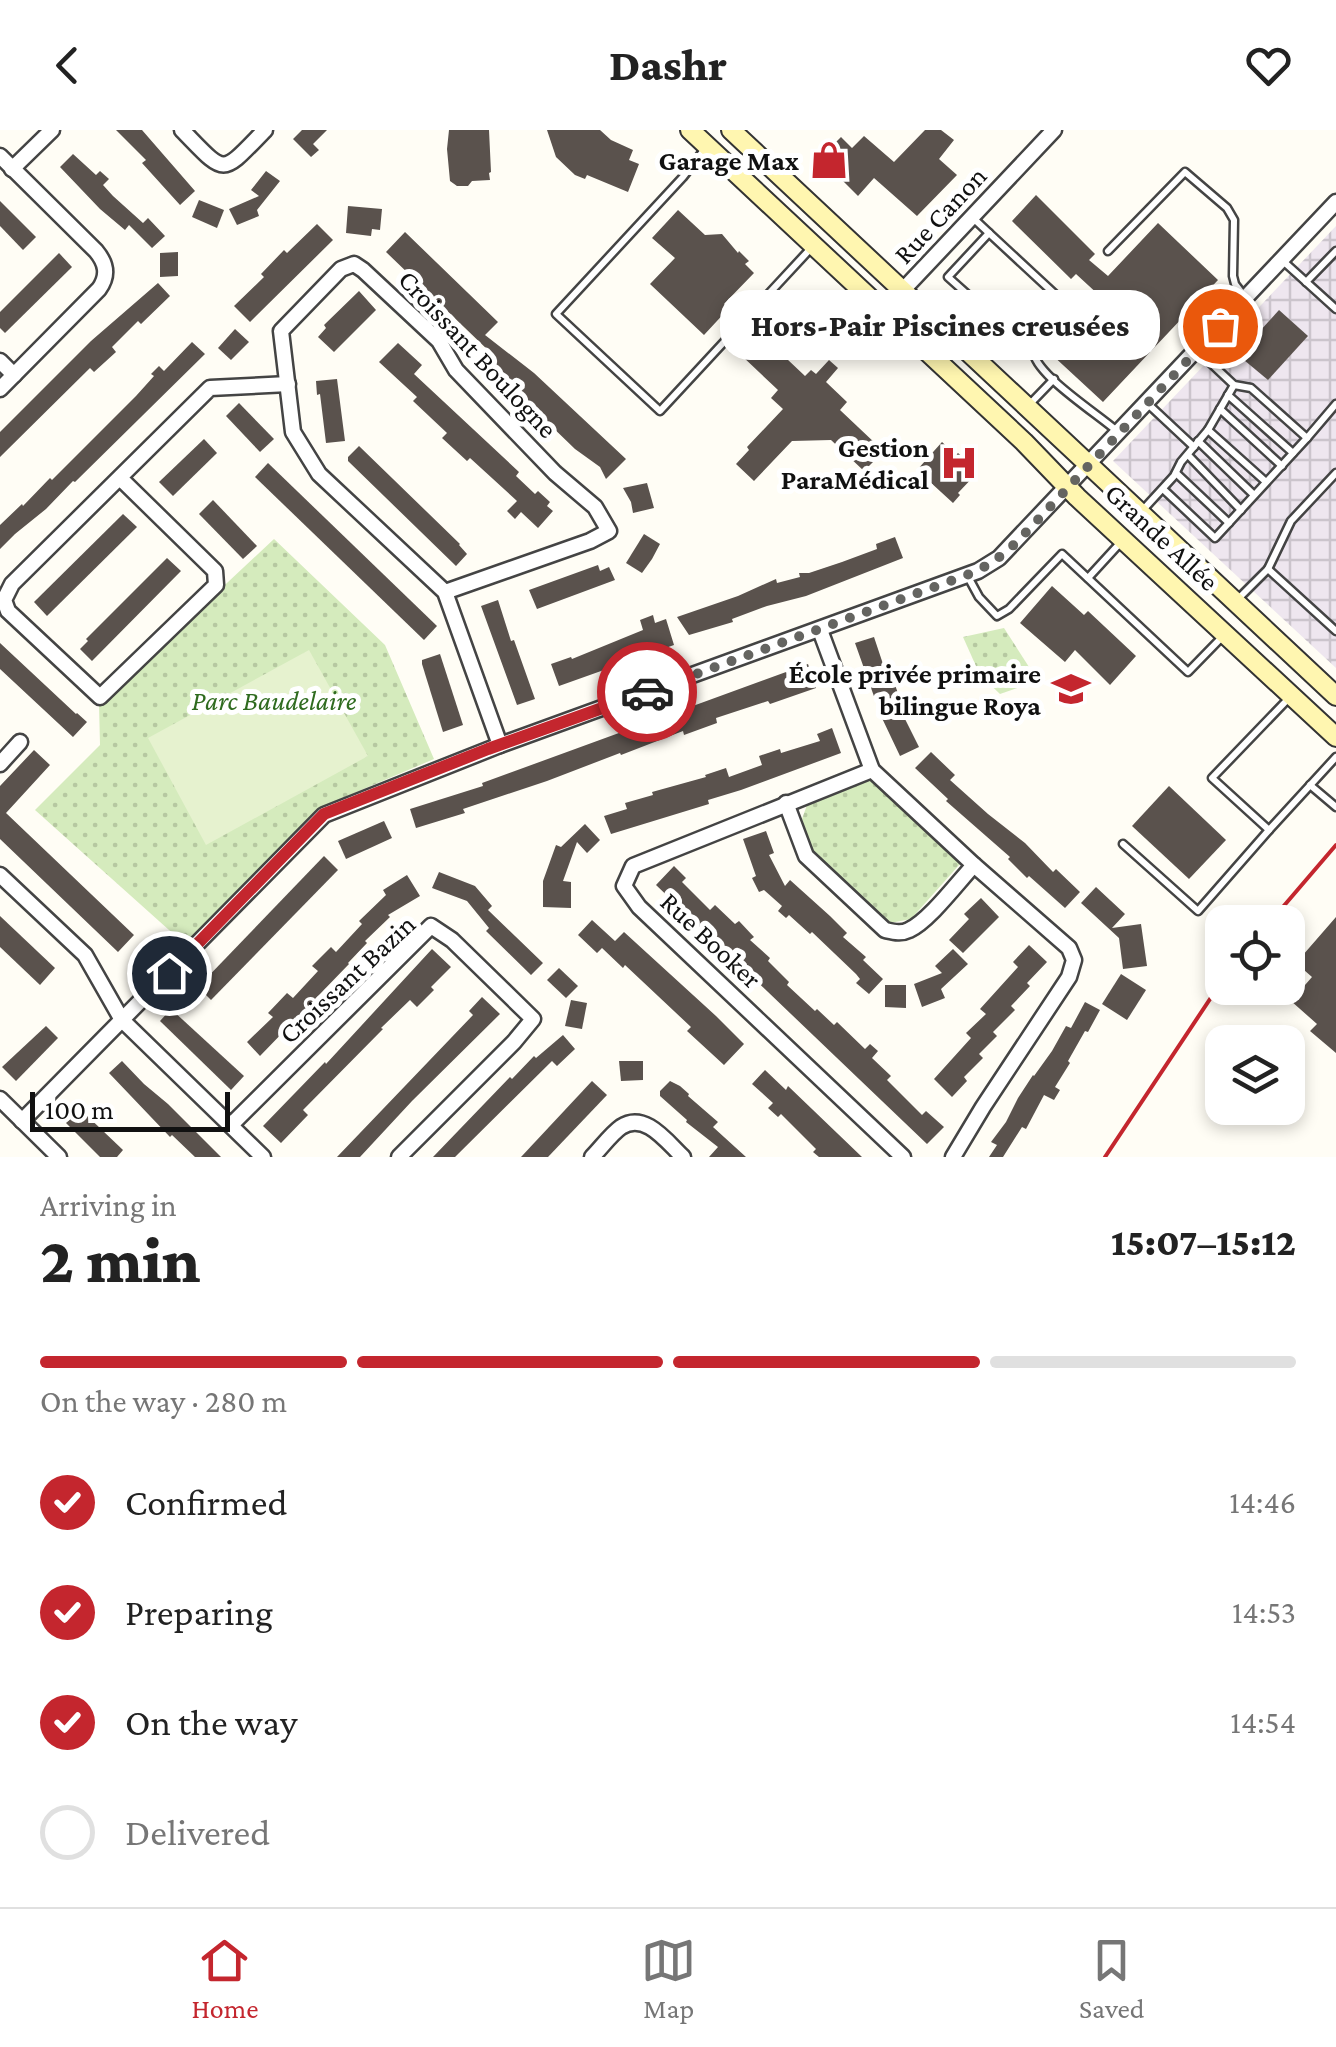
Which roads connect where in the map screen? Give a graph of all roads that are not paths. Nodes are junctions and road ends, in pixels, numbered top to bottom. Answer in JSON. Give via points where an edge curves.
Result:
{"nodes":[{"id":1,"x":52,"y":130,"type":"edge"},
{"id":2,"x":182,"y":130,"type":"edge"},
{"id":3,"x":265,"y":130,"type":"edge"},
{"id":4,"x":690,"y":130,"type":"edge"},
{"id":5,"x":731,"y":130,"type":"edge"},
{"id":6,"x":1054,"y":130,"type":"edge"},
{"id":7,"x":707,"y":146,"type":"junction"},
{"id":8,"x":0,"y":156,"type":"edge"},
{"id":9,"x":12,"y":169,"type":"junction"},
{"id":10,"x":1336,"y":202,"type":"edge"},
{"id":11,"x":972,"y":217,"type":"junction"},
{"id":12,"x":989,"y":233,"type":"junction"},
{"id":13,"x":814,"y":245,"type":"junction"},
{"id":14,"x":1108,"y":251,"type":"dead end"},
{"id":15,"x":1336,"y":251,"type":"edge"},
{"id":16,"x":1282,"y":260,"type":"junction"},
{"id":17,"x":1306,"y":282,"type":"junction"},
{"id":18,"x":903,"y":290,"type":"junction"},
{"id":19,"x":1246,"y":298,"type":"junction"},
{"id":20,"x":1336,"y":309,"type":"edge"},
{"id":21,"x":1000,"y":325,"type":"junction"},
{"id":22,"x":1028,"y":349,"type":"junction"},
{"id":23,"x":1197,"y":350,"type":"junction"},
{"id":24,"x":971,"y":355,"type":"junction"},
{"id":25,"x":0,"y":360,"type":"edge"},
{"id":26,"x":14,"y":375,"type":"junction"},
{"id":27,"x":1054,"y":379,"type":"junction"},
{"id":28,"x":288,"y":384,"type":"junction"},
{"id":29,"x":1234,"y":385,"type":"junction"},
{"id":30,"x":0,"y":389,"type":"edge"},
{"id":31,"x":1228,"y":395,"type":"junction"},
{"id":32,"x":1147,"y":403,"type":"junction"},
{"id":33,"x":1336,"y":404,"type":"edge"},
{"id":34,"x":1027,"y":407,"type":"junction"},
{"id":35,"x":1220,"y":409,"type":"junction"},
{"id":36,"x":1208,"y":430,"type":"junction"},
{"id":37,"x":1119,"y":433,"type":"junction"},
{"id":38,"x":1307,"y":438,"type":"junction"},
{"id":39,"x":1196,"y":444,"type":"junction"},
{"id":40,"x":1294,"y":453,"type":"junction"},
{"id":41,"x":1188,"y":455,"type":"junction"},
{"id":42,"x":1090,"y":464,"type":"junction"},
{"id":43,"x":1282,"y":466,"type":"junction"},
{"id":44,"x":1176,"y":473,"type":"junction"},
{"id":45,"x":1336,"y":473,"type":"edge"},
{"id":46,"x":120,"y":478,"type":"junction"},
{"id":47,"x":1266,"y":482,"type":"junction"},
{"id":48,"x":1068,"y":488,"type":"junction"},
{"id":49,"x":1163,"y":489,"type":"junction"},
{"id":50,"x":1254,"y":495,"type":"junction"},
{"id":51,"x":1241,"y":510,"type":"junction"},
{"id":52,"x":1141,"y":513,"type":"junction"},
{"id":53,"x":1229,"y":523,"type":"junction"},
{"id":54,"x":1123,"y":540,"type":"junction"},
{"id":55,"x":1268,"y":568,"type":"junction"},
{"id":56,"x":967,"y":575,"type":"junction"},
{"id":57,"x":1088,"y":578,"type":"junction"},
{"id":58,"x":445,"y":592,"type":"junction"},
{"id":59,"x":1236,"y":602,"type":"junction"},
{"id":60,"x":820,"y":630,"type":"junction"},
{"id":61,"x":1336,"y":631,"type":"edge"},
{"id":62,"x":1226,"y":634,"type":"junction"},
{"id":63,"x":1292,"y":696,"type":"junction"},
{"id":64,"x":1336,"y":696,"type":"edge"},
{"id":65,"x":1336,"y":737,"type":"edge"},
{"id":66,"x":20,"y":742,"type":"dead end"},
{"id":67,"x":500,"y":745,"type":"junction"},
{"id":68,"x":1336,"y":757,"type":"edge"},
{"id":69,"x":0,"y":764,"type":"edge"},
{"id":70,"x":872,"y":770,"type":"junction"},
{"id":71,"x":1310,"y":785,"type":"junction"},
{"id":72,"x":786,"y":803,"type":"junction"},
{"id":73,"x":1336,"y":807,"type":"edge"},
{"id":74,"x":1268,"y":830,"type":"junction"},
{"id":75,"x":1123,"y":844,"type":"dead end"},
{"id":76,"x":974,"y":865,"type":"junction"},
{"id":77,"x":0,"y":875,"type":"edge"},
{"id":78,"x":122,"y":1020,"type":"junction"},
{"id":79,"x":0,"y":1100,"type":"edge"},
{"id":80,"x":22,"y":1122,"type":"junction"},
{"id":81,"x":230,"y":1125,"type":"junction"},
{"id":82,"x":59,"y":1157,"type":"edge"},
{"id":83,"x":264,"y":1157,"type":"edge"},
{"id":84,"x":399,"y":1157,"type":"edge"},
{"id":85,"x":592,"y":1157,"type":"edge"},
{"id":86,"x":682,"y":1157,"type":"edge"},
{"id":87,"x":903,"y":1157,"type":"edge"},
{"id":88,"x":953,"y":1157,"type":"edge"}],
"edges":[{"from":1,"to":9,"type":"street"},
{"from":2,"to":3,"type":"street","via":[[224,165]]},
{"from":4,"to":7,"type":"main road","name":"Grande Allée"},
{"from":5,"to":18,"type":"main road","name":"Grande Allée"},
{"from":6,"to":11,"type":"street","name":"Rue Canon"},
{"from":7,"to":13,"type":"main road","name":"Grande Allée"},
{"from":7,"to":13,"type":"lane","via":[[556,314],[660,410]]},
{"from":8,"to":9,"type":"street"},
{"from":9,"to":26,"type":"street","via":[[96,251],[106,272],[95,293]]},
{"from":10,"to":16,"type":"street"},
{"from":11,"to":12,"type":"lane"},
{"from":11,"to":18,"type":"street","name":"Rue Canon"},
{"from":12,"to":21,"type":"lane","via":[[948,277]]},
{"from":12,"to":22,"type":"lane","via":[[1058,297],[1064,311]]},
{"from":13,"to":48,"type":"main road","name":"Grande Allée"},
{"from":14,"to":19,"type":"lane","via":[[1186,172],[1231,214],[1232,276]]},
{"from":15,"to":17,"type":"lane"},
{"from":16,"to":17,"type":"lane"},
{"from":16,"to":19,"type":"street"},
{"from":17,"to":20,"type":"lane"},
{"from":18,"to":24,"type":"main road","name":"Grande Allée"},
{"from":19,"to":23,"type":"street"},
{"from":21,"to":22,"type":"lane"},
{"from":21,"to":24,"type":"lane"},
{"from":22,"to":27,"type":"lane"},
{"from":23,"to":29,"type":"lane"},
{"from":23,"to":32,"type":"street"},
{"from":24,"to":34,"type":"main road","name":"Grande Allée"},
{"from":25,"to":26,"type":"street"},
{"from":26,"to":30,"type":"street"},
{"from":27,"to":34,"type":"lane"},
{"from":27,"to":37,"type":"lane"},
{"from":28,"to":46,"type":"street","via":[[210,388]]},
{"from":28,"to":58,"type":"street","name":"Croissant Boulogne","via":[[293,432],[319,474]]},
{"from":28,"to":58,"type":"street","name":"Croissant Boulogne","via":[[281,331],[341,269],[354,264],[439,341],[456,370],[596,506],[609,531]]},
{"from":29,"to":31,"type":"lane"},
{"from":29,"to":38,"type":"lane","via":[[1250,388]]},
{"from":31,"to":35,"type":"lane"},
{"from":31,"to":40,"type":"lane"},
{"from":32,"to":37,"type":"street"},
{"from":32,"to":39,"type":"lane"},
{"from":33,"to":38,"type":"lane"},
{"from":34,"to":42,"type":"main road","name":"Grande Allée"},
{"from":35,"to":36,"type":"lane"},
{"from":35,"to":43,"type":"lane"},
{"from":36,"to":39,"type":"lane"},
{"from":36,"to":47,"type":"lane"},
{"from":37,"to":42,"type":"street"},
{"from":38,"to":40,"type":"lane"},
{"from":39,"to":41,"type":"lane"},
{"from":39,"to":50,"type":"lane"},
{"from":40,"to":43,"type":"lane"},
{"from":41,"to":44,"type":"lane"},
{"from":41,"to":51,"type":"lane"},
{"from":42,"to":48,"type":"street"},
{"from":42,"to":52,"type":"main road","name":"Grande Allée"},
{"from":43,"to":47,"type":"lane"},
{"from":44,"to":49,"type":"lane"},
{"from":44,"to":53,"type":"lane"},
{"from":45,"to":55,"type":"lane","via":[[1290,521]]},
{"from":46,"to":46,"type":"street","via":[[12,584],[4,600],[100,696],[216,585],[214,571]]},
{"from":47,"to":50,"type":"lane"},
{"from":48,"to":54,"type":"main road","name":"Grande Allée"},
{"from":48,"to":56,"type":"street","via":[[999,558]]},
{"from":49,"to":52,"type":"lane"},
{"from":49,"to":53,"type":"lane","via":[[1215,538]]},
{"from":50,"to":51,"type":"lane"},
{"from":51,"to":53,"type":"lane"},
{"from":52,"to":59,"type":"main road","name":"Grande Allée"},
{"from":54,"to":57,"type":"lane"},
{"from":54,"to":62,"type":"main road","name":"Grande Allée"},
{"from":55,"to":59,"type":"lane"},
{"from":55,"to":61,"type":"lane"},
{"from":56,"to":57,"type":"lane","via":[[997,616],[1062,554]]},
{"from":56,"to":60,"type":"street"},
{"from":57,"to":62,"type":"lane","via":[[1188,672]]},
{"from":58,"to":67,"type":"street","name":"Croissant Boulogne"},
{"from":59,"to":64,"type":"main road","name":"Grande Allée"},
{"from":60,"to":67,"type":"street"},
{"from":60,"to":70,"type":"street"},
{"from":62,"to":63,"type":"main road","name":"Grande Allée"},
{"from":63,"to":65,"type":"main road","name":"Grande Allée"},
{"from":63,"to":74,"type":"lane","via":[[1212,778]]},
{"from":66,"to":69,"type":"street"},
{"from":67,"to":78,"type":"street","via":[[324,814]]},
{"from":68,"to":71,"type":"lane"},
{"from":70,"to":72,"type":"street","name":"Rue Booker"},
{"from":70,"to":76,"type":"street"},
{"from":71,"to":73,"type":"lane"},
{"from":71,"to":74,"type":"lane"},
{"from":72,"to":76,"type":"street","via":[[806,856],[885,930],[906,932],[920,924]]},
{"from":72,"to":87,"type":"street","name":"Rue Booker","via":[[633,866],[624,886]]},
{"from":74,"to":75,"type":"lane","via":[[1198,911]]},
{"from":76,"to":88,"type":"street","via":[[1069,948],[1074,960]]},
{"from":77,"to":78,"type":"street","via":[[85,956]]},
{"from":78,"to":80,"type":"street"},
{"from":78,"to":81,"type":"street"},
{"from":79,"to":80,"type":"street"},
{"from":80,"to":82,"type":"street"},
{"from":81,"to":83,"type":"street"},
{"from":81,"to":84,"type":"street","name":"Croissant Bazin","via":[[431,926],[533,1019]]},
{"from":85,"to":86,"type":"street","via":[[622,1126],[635,1122],[649,1125]]}]}
